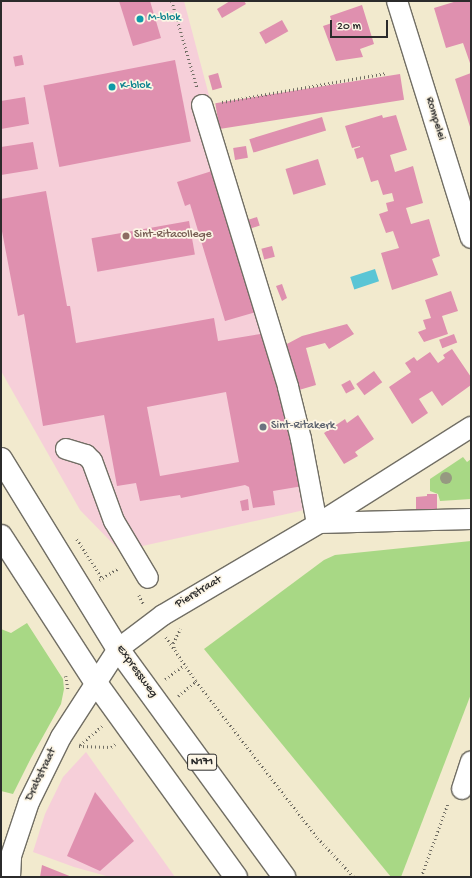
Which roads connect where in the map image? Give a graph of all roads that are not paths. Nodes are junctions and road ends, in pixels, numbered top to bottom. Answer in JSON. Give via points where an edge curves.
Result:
{"nodes":[{"id":1,"x":396,"y":1,"type":"edge"},
{"id":2,"x":202,"y":105,"type":"road end"},
{"id":3,"x":471,"y":238,"type":"edge"},
{"id":4,"x":471,"y":427,"type":"edge"},
{"id":5,"x":66,"y":450,"type":"dead end"},
{"id":6,"x":1,"y":459,"type":"edge"},
{"id":7,"x":471,"y":519,"type":"edge"},
{"id":8,"x":318,"y":523,"type":"junction"},
{"id":9,"x":1,"y":536,"type":"edge"},
{"id":10,"x":148,"y":578,"type":"dead end"},
{"id":11,"x":118,"y":649,"type":"junction"},
{"id":12,"x":96,"y":683,"type":"junction"},
{"id":13,"x":471,"y":761,"type":"edge"},
{"id":14,"x":462,"y":789,"type":"road end"},
{"id":15,"x":10,"y":877,"type":"edge"},
{"id":16,"x":236,"y":877,"type":"edge"},
{"id":17,"x":284,"y":877,"type":"edge"}],
"edges":[{"from":1,"to":3,"type":"street","name":"Rompelei"},
{"from":2,"to":8,"type":"street","via":[[288,387]]},
{"from":4,"to":8,"type":"street","name":"Pierstraat"},
{"from":5,"to":10,"type":"street","via":[[86,455],[92,461],[114,521]]},
{"from":6,"to":11,"type":"highway","name":"Expressweg","number":"N171"},
{"from":7,"to":8,"type":"street","name":"Pierstraat"},
{"from":8,"to":11,"type":"street","name":"Pierstraat","via":[[163,615]]},
{"from":9,"to":12,"type":"highway"},
{"from":11,"to":12,"type":"street","name":"Pierstraat"},
{"from":11,"to":17,"type":"highway","name":"Expressweg","number":"N171"},
{"from":12,"to":15,"type":"street","name":"Drabstraat","via":[[61,737],[28,802],[11,856]]},
{"from":12,"to":16,"type":"highway"},
{"from":13,"to":14,"type":"street"}]}
